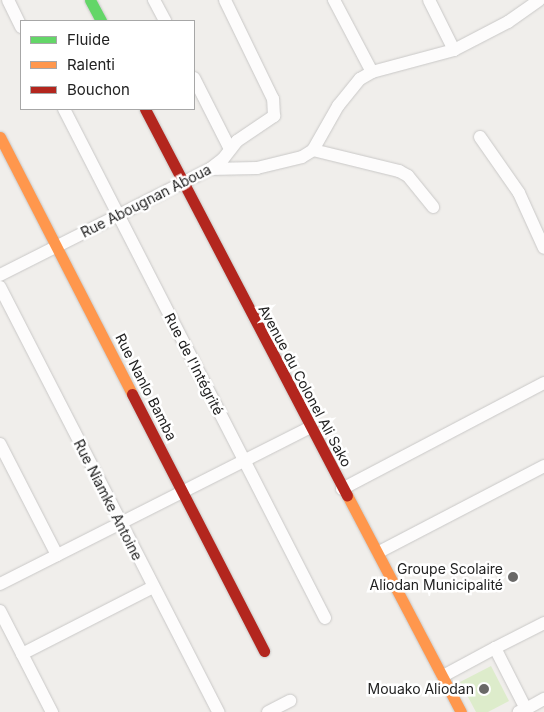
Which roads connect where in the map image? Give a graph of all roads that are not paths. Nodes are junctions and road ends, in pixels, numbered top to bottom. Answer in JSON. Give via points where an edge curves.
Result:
{"nodes":[{"id":1,"x":8,"y":0,"type":"edge"},
{"id":2,"x":90,"y":0,"type":"edge"},
{"id":3,"x":154,"y":0,"type":"edge"},
{"id":4,"x":225,"y":0,"type":"edge"},
{"id":5,"x":334,"y":0,"type":"edge"},
{"id":6,"x":429,"y":0,"type":"edge"},
{"id":7,"x":534,"y":2,"type":"edge"},
{"id":8,"x":100,"y":20,"type":"edge"},
{"id":9,"x":164,"y":20,"type":"edge"},
{"id":10,"x":20,"y":24,"type":"edge"},
{"id":11,"x":454,"y":50,"type":"junction"},
{"id":12,"x":372,"y":72,"type":"junction"},
{"id":13,"x":195,"y":80,"type":"edge"},
{"id":14,"x":65,"y":110,"type":"edge"},
{"id":15,"x":146,"y":110,"type":"edge"},
{"id":16,"x":0,"y":137,"type":"edge"},
{"id":17,"x":480,"y":137,"type":"dead end"},
{"id":18,"x":229,"y":147,"type":"junction"},
{"id":19,"x":313,"y":150,"type":"junction"},
{"id":20,"x":210,"y":169,"type":"junction"},
{"id":21,"x":182,"y":182,"type":"junction"},
{"id":22,"x":433,"y":207,"type":"dead end"},
{"id":23,"x":118,"y":214,"type":"junction"},
{"id":24,"x":56,"y":246,"type":"junction"},
{"id":25,"x":544,"y":248,"type":"edge"},
{"id":26,"x":0,"y":275,"type":"edge"},
{"id":27,"x":0,"y":287,"type":"edge"},
{"id":28,"x":544,"y":383,"type":"edge"},
{"id":29,"x":309,"y":428,"type":"junction"},
{"id":30,"x":0,"y":444,"type":"edge"},
{"id":31,"x":243,"y":460,"type":"junction"},
{"id":32,"x":544,"y":466,"type":"edge"},
{"id":33,"x":342,"y":489,"type":"junction"},
{"id":34,"x":182,"y":491,"type":"junction"},
{"id":35,"x":120,"y":523,"type":"junction"},
{"id":36,"x":379,"y":552,"type":"junction"},
{"id":37,"x":57,"y":555,"type":"junction"},
{"id":38,"x":0,"y":584,"type":"edge"},
{"id":39,"x":153,"y":587,"type":"junction"},
{"id":40,"x":0,"y":611,"type":"edge"},
{"id":41,"x":324,"y":618,"type":"dead end"},
{"id":42,"x":544,"y":623,"type":"edge"},
{"id":43,"x":495,"y":648,"type":"junction"},
{"id":44,"x":264,"y":651,"type":"dead end"},
{"id":45,"x":22,"y":654,"type":"junction"},
{"id":46,"x":443,"y":676,"type":"junction"},
{"id":47,"x":544,"y":699,"type":"edge"},
{"id":48,"x":290,"y":701,"type":"dead end"},
{"id":49,"x":524,"y":711,"type":"edge"},
{"id":50,"x":52,"y":712,"type":"edge"},
{"id":51,"x":218,"y":712,"type":"edge"},
{"id":52,"x":268,"y":712,"type":"edge"},
{"id":53,"x":461,"y":712,"type":"edge"}],
"edges":[{"from":1,"to":10,"type":"street"},
{"from":2,"to":8,"type":"street"},
{"from":3,"to":9,"type":"street"},
{"from":4,"to":18,"type":"street","name":"Rue Abougnan Aboua","via":[[276,108],[268,122]]},
{"from":5,"to":12,"type":"street"},
{"from":6,"to":11,"type":"street"},
{"from":7,"to":11,"type":"street"},
{"from":11,"to":12,"type":"street"},
{"from":12,"to":19,"type":"street","via":[[352,87]]},
{"from":13,"to":18,"type":"street"},
{"from":14,"to":23,"type":"street","name":"Rue de l'Intégrité"},
{"from":15,"to":21,"type":"street","name":"Avenue du Colonel Ali Sako"},
{"from":16,"to":24,"type":"street","name":"Rue Nanlo Bamba"},
{"from":17,"to":25,"type":"street","via":[[519,193]]},
{"from":18,"to":20,"type":"street","name":"Rue Abougnan Aboua","via":[[223,159]]},
{"from":19,"to":20,"type":"street","via":[[283,163],[257,168]]},
{"from":19,"to":22,"type":"street","via":[[399,171],[408,176]]},
{"from":20,"to":21,"type":"street","name":"Rue Abougnan Aboua"},
{"from":21,"to":23,"type":"street","name":"Rue Abougnan Aboua"},
{"from":21,"to":29,"type":"street","name":"Avenue du Colonel Ali Sako"},
{"from":23,"to":24,"type":"street","name":"Rue Abougnan Aboua"},
{"from":23,"to":31,"type":"street","name":"Rue de l'Intégrité"},
{"from":24,"to":26,"type":"street","name":"Rue Abougnan Aboua"},
{"from":24,"to":34,"type":"street","name":"Rue Nanlo Bamba"},
{"from":27,"to":35,"type":"street","name":"Rue Niamke Antoine"},
{"from":28,"to":33,"type":"street"},
{"from":29,"to":31,"type":"street"},
{"from":29,"to":33,"type":"street","name":"Avenue du Colonel Ali Sako"},
{"from":30,"to":37,"type":"street"},
{"from":31,"to":34,"type":"street"},
{"from":31,"to":41,"type":"street","name":"Rue de l'Intégrité"},
{"from":32,"to":36,"type":"street"},
{"from":33,"to":36,"type":"street","name":"Avenue du Colonel Ali Sako"},
{"from":34,"to":35,"type":"street"},
{"from":34,"to":44,"type":"street","name":"Rue Nanlo Bamba"},
{"from":35,"to":37,"type":"street"},
{"from":35,"to":39,"type":"street","name":"Rue Niamke Antoine"},
{"from":36,"to":46,"type":"street","name":"Avenue du Colonel Ali Sako"},
{"from":37,"to":38,"type":"street"},
{"from":39,"to":45,"type":"street"},
{"from":39,"to":51,"type":"street","name":"Rue Niamke Antoine"},
{"from":40,"to":45,"type":"street"},
{"from":42,"to":43,"type":"street"},
{"from":43,"to":46,"type":"street"},
{"from":43,"to":49,"type":"street"},
{"from":45,"to":50,"type":"street"},
{"from":46,"to":53,"type":"street","name":"Avenue du Colonel Ali Sako"},
{"from":47,"to":49,"type":"street"},
{"from":48,"to":52,"type":"street"}]}
